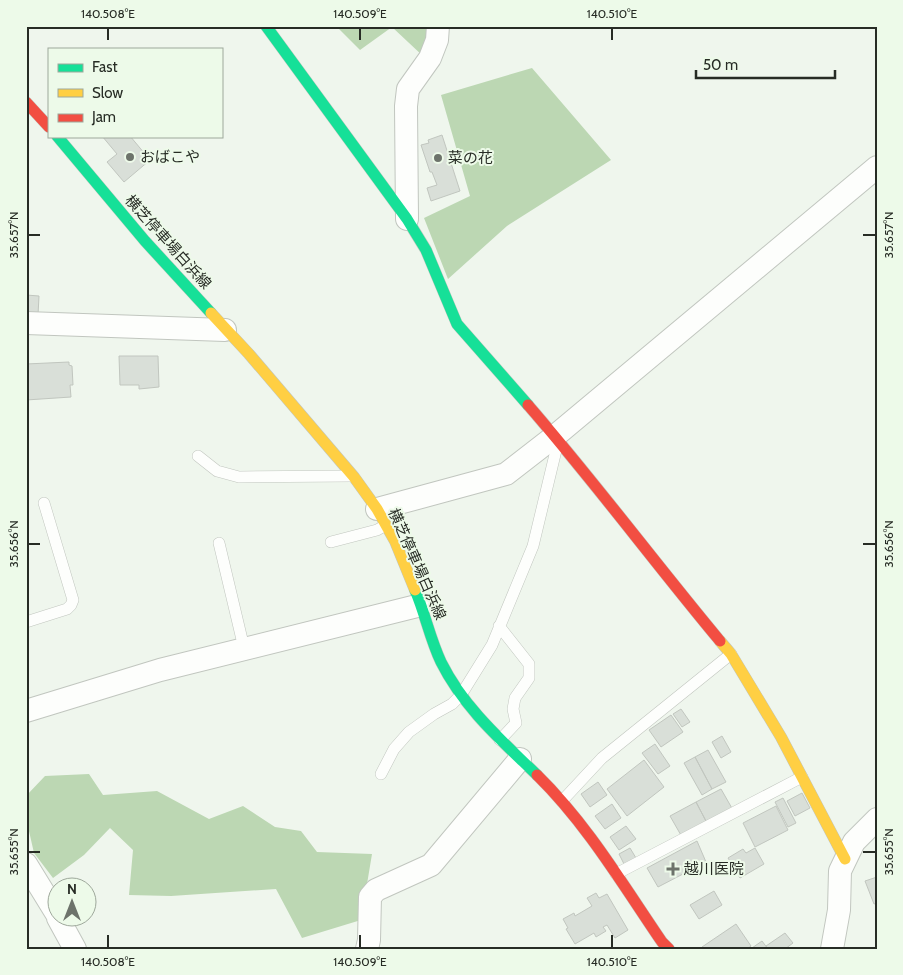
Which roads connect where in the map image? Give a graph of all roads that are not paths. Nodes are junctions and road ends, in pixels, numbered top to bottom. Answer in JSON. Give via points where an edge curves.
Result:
{"nodes":[{"id":1,"x":266,"y":26,"type":"edge"},
{"id":2,"x":438,"y":26,"type":"edge"},
{"id":3,"x":26,"y":102,"type":"edge"},
{"id":4,"x":48,"y":126,"type":"edge"},
{"id":5,"x":59,"y":138,"type":"edge"},
{"id":6,"x":877,"y":167,"type":"edge"},
{"id":7,"x":408,"y":219,"type":"junction"},
{"id":8,"x":26,"y":323,"type":"edge"},
{"id":9,"x":225,"y":330,"type":"junction"},
{"id":10,"x":557,"y":438,"type":"junction"},
{"id":11,"x":198,"y":456,"type":"dead end"},
{"id":12,"x":354,"y":476,"type":"junction"},
{"id":13,"x":44,"y":503,"type":"dead end"},
{"id":14,"x":382,"y":517,"type":"junction"},
{"id":15,"x":331,"y":542,"type":"dead end"},
{"id":16,"x":218,"y":543,"type":"dead end"},
{"id":17,"x":421,"y":605,"type":"junction"},
{"id":18,"x":26,"y":622,"type":"edge"},
{"id":19,"x":500,"y":626,"type":"junction"},
{"id":20,"x":244,"y":648,"type":"junction"},
{"id":21,"x":730,"y":654,"type":"junction"},
{"id":22,"x":461,"y":695,"type":"junction"},
{"id":23,"x":27,"y":709,"type":"edge"},
{"id":24,"x":500,"y":740,"type":"junction"},
{"id":25,"x":520,"y":759,"type":"junction"},
{"id":26,"x":381,"y":774,"type":"dead end"},
{"id":27,"x":802,"y":777,"type":"junction"},
{"id":28,"x":562,"y":801,"type":"junction"},
{"id":29,"x":877,"y":819,"type":"edge"},
{"id":30,"x":845,"y":859,"type":"junction"},
{"id":31,"x":26,"y":864,"type":"edge"},
{"id":32,"x":616,"y":874,"type":"junction"},
{"id":33,"x":48,"y":900,"type":"edge"},
{"id":34,"x":64,"y":928,"type":"edge"},
{"id":35,"x":75,"y":949,"type":"edge"},
{"id":36,"x":366,"y":949,"type":"edge"},
{"id":37,"x":669,"y":949,"type":"edge"},
{"id":38,"x":832,"y":949,"type":"edge"}],
"edges":[{"from":1,"to":7,"type":"main road"},
{"from":2,"to":7,"type":"street","via":[[430,58],[408,89]]},
{"from":3,"to":4,"type":"main road"},
{"from":5,"to":9,"type":"main road","name":"横芝停車場白浜線"},
{"from":6,"to":10,"type":"street"},
{"from":7,"to":10,"type":"main road","via":[[426,250],[457,324]]},
{"from":8,"to":9,"type":"street"},
{"from":9,"to":12,"type":"main road","name":"横芝停車場白浜線"},
{"from":10,"to":14,"type":"street","via":[[506,474]]},
{"from":10,"to":19,"type":"lane","via":[[533,546]]},
{"from":10,"to":21,"type":"main road"},
{"from":11,"to":12,"type":"lane","via":[[217,471],[239,477]]},
{"from":12,"to":14,"type":"main road","name":"横芝停車場白浜線"},
{"from":13,"to":18,"type":"lane","via":[[73,600],[67,609]]},
{"from":14,"to":15,"type":"lane","via":[[377,530]]},
{"from":14,"to":17,"type":"main road","name":"横芝停車場白浜線"},
{"from":16,"to":20,"type":"lane"},
{"from":17,"to":20,"type":"street"},
{"from":17,"to":22,"type":"main road","name":"横芝停車場白浜線","via":[[441,661]]},
{"from":19,"to":22,"type":"lane"},
{"from":19,"to":24,"type":"lane","via":[[529,664],[529,678],[515,698],[516,723]]},
{"from":20,"to":23,"type":"street"},
{"from":21,"to":27,"type":"main road"},
{"from":21,"to":28,"type":"lane","via":[[602,758]]},
{"from":22,"to":24,"type":"main road","name":"横芝停車場白浜線"},
{"from":22,"to":26,"type":"lane","via":[[410,732],[394,749]]},
{"from":24,"to":25,"type":"main road","name":"横芝停車場白浜線"},
{"from":25,"to":28,"type":"main road","name":"横芝停車場白浜線"},
{"from":25,"to":36,"type":"street","via":[[431,865],[376,890],[370,897]]},
{"from":27,"to":30,"type":"main road"},
{"from":27,"to":32,"type":"lane"},
{"from":28,"to":32,"type":"main road","name":"横芝停車場白浜線"},
{"from":29,"to":30,"type":"street","via":[[854,842]]},
{"from":30,"to":38,"type":"street","via":[[840,871],[839,910]]},
{"from":31,"to":33,"type":"street"},
{"from":32,"to":37,"type":"main road","name":"横芝停車場白浜線"},
{"from":34,"to":35,"type":"street"}]}
